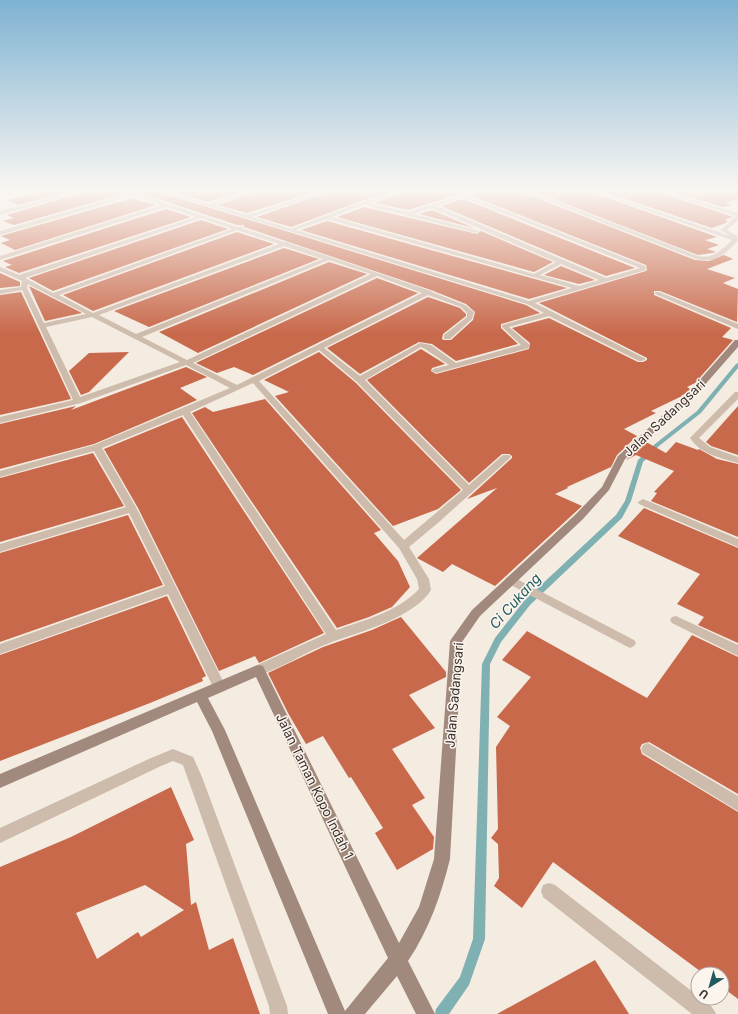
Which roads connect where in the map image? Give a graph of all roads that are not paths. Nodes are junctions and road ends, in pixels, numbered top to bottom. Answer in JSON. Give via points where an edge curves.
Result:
{"nodes":[{"id":1,"x":59,"y":239,"type":"edge"},
{"id":2,"x":136,"y":239,"type":"edge"},
{"id":3,"x":208,"y":239,"type":"edge"},
{"id":4,"x":275,"y":239,"type":"edge"},
{"id":5,"x":318,"y":239,"type":"edge"},
{"id":6,"x":405,"y":239,"type":"edge"},
{"id":7,"x":508,"y":239,"type":"edge"},
{"id":8,"x":573,"y":239,"type":"edge"},
{"id":9,"x":651,"y":239,"type":"edge"},
{"id":10,"x":737,"y":240,"type":"edge"},
{"id":11,"x":286,"y":243,"type":"junction"},
{"id":12,"x":0,"y":258,"type":"edge"},
{"id":13,"x":330,"y":258,"type":"junction"},
{"id":14,"x":562,"y":262,"type":"junction"},
{"id":15,"x":0,"y":269,"type":"edge"},
{"id":16,"x":377,"y":274,"type":"junction"},
{"id":17,"x":534,"y":276,"type":"junction"},
{"id":18,"x":23,"y":279,"type":"junction"},
{"id":19,"x":604,"y":280,"type":"junction"},
{"id":20,"x":24,"y":288,"type":"junction"},
{"id":21,"x":578,"y":288,"type":"junction"},
{"id":22,"x":0,"y":292,"type":"edge"},
{"id":23,"x":429,"y":292,"type":"junction"},
{"id":24,"x":657,"y":293,"type":"dead end"},
{"id":25,"x":53,"y":295,"type":"junction"},
{"id":26,"x":529,"y":303,"type":"junction"},
{"id":27,"x":551,"y":313,"type":"junction"},
{"id":28,"x":93,"y":315,"type":"junction"},
{"id":29,"x":42,"y":326,"type":"junction"},
{"id":30,"x":738,"y":326,"type":"edge"},
{"id":31,"x":136,"y":337,"type":"junction"},
{"id":32,"x":447,"y":337,"type":"dead end"},
{"id":33,"x":738,"y":342,"type":"edge"},
{"id":34,"x":319,"y":347,"type":"junction"},
{"id":35,"x":642,"y":359,"type":"dead end"},
{"id":36,"x":186,"y":363,"type":"junction"},
{"id":37,"x":454,"y":365,"type":"junction"},
{"id":38,"x":436,"y":371,"type":"dead end"},
{"id":39,"x":254,"y":380,"type":"junction"},
{"id":40,"x":360,"y":380,"type":"junction"},
{"id":41,"x":237,"y":388,"type":"junction"},
{"id":42,"x":738,"y":394,"type":"edge"},
{"id":43,"x":78,"y":401,"type":"junction"},
{"id":44,"x":185,"y":411,"type":"junction"},
{"id":45,"x":0,"y":420,"type":"edge"},
{"id":46,"x":97,"y":447,"type":"junction"},
{"id":47,"x":506,"y":457,"type":"dead end"},
{"id":48,"x":738,"y":460,"type":"edge"},
{"id":49,"x":0,"y":474,"type":"edge"},
{"id":50,"x":469,"y":490,"type":"junction"},
{"id":51,"x":643,"y":502,"type":"dead end"},
{"id":52,"x":132,"y":509,"type":"junction"},
{"id":53,"x":738,"y":543,"type":"edge"},
{"id":54,"x":403,"y":546,"type":"junction"},
{"id":55,"x":0,"y":548,"type":"edge"},
{"id":56,"x":511,"y":580,"type":"junction"},
{"id":57,"x":172,"y":588,"type":"junction"},
{"id":58,"x":676,"y":620,"type":"dead end"},
{"id":59,"x":334,"y":637,"type":"junction"},
{"id":60,"x":630,"y":644,"type":"dead end"},
{"id":61,"x":0,"y":649,"type":"edge"},
{"id":62,"x":738,"y":651,"type":"edge"},
{"id":63,"x":259,"y":670,"type":"junction"},
{"id":64,"x":220,"y":687,"type":"junction"},
{"id":65,"x":200,"y":696,"type":"junction"},
{"id":66,"x":648,"y":749,"type":"dead end"},
{"id":67,"x":0,"y":781,"type":"edge"},
{"id":68,"x":738,"y":804,"type":"edge"},
{"id":69,"x":0,"y":836,"type":"edge"},
{"id":70,"x":549,"y":891,"type":"dead end"},
{"id":71,"x":398,"y":960,"type":"junction"},
{"id":72,"x":278,"y":1014,"type":"edge"},
{"id":73,"x":337,"y":1014,"type":"edge"},
{"id":74,"x":353,"y":1014,"type":"edge"},
{"id":75,"x":426,"y":1014,"type":"edge"},
{"id":76,"x":707,"y":1014,"type":"edge"}],
"edges":[{"from":1,"to":12,"type":"street"},
{"from":2,"to":18,"type":"street"},
{"from":3,"to":25,"type":"street"},
{"from":4,"to":11,"type":"street"},
{"from":5,"to":26,"type":"street"},
{"from":6,"to":17,"type":"street"},
{"from":7,"to":14,"type":"street"},
{"from":8,"to":19,"type":"street","via":[[644,269]]},
{"from":9,"to":10,"type":"street","via":[[708,260],[715,258]]},
{"from":11,"to":13,"type":"street"},
{"from":11,"to":28,"type":"street"},
{"from":13,"to":16,"type":"street"},
{"from":13,"to":31,"type":"street"},
{"from":14,"to":17,"type":"street"},
{"from":14,"to":19,"type":"street"},
{"from":15,"to":18,"type":"street"},
{"from":16,"to":23,"type":"street"},
{"from":16,"to":36,"type":"street"},
{"from":17,"to":21,"type":"street"},
{"from":18,"to":20,"type":"street"},
{"from":18,"to":25,"type":"street"},
{"from":19,"to":21,"type":"street"},
{"from":20,"to":22,"type":"street"},
{"from":20,"to":29,"type":"street"},
{"from":21,"to":26,"type":"street"},
{"from":23,"to":32,"type":"street","via":[[464,306],[471,312],[470,318]]},
{"from":23,"to":34,"type":"street"},
{"from":24,"to":30,"type":"street"},
{"from":25,"to":28,"type":"street"},
{"from":26,"to":27,"type":"street"},
{"from":27,"to":35,"type":"street"},
{"from":27,"to":37,"type":"street","via":[[504,326],[526,346]]},
{"from":28,"to":29,"type":"street"},
{"from":28,"to":31,"type":"street"},
{"from":29,"to":43,"type":"street"},
{"from":31,"to":36,"type":"street"},
{"from":33,"to":56,"type":"street","name":"Jalan Sadangsari","via":[[685,402],[621,458],[606,488],[579,517]]},
{"from":34,"to":39,"type":"street"},
{"from":34,"to":40,"type":"street"},
{"from":36,"to":41,"type":"street"},
{"from":36,"to":43,"type":"street"},
{"from":37,"to":38,"type":"street"},
{"from":37,"to":40,"type":"street","via":[[428,347],[420,345]]},
{"from":39,"to":41,"type":"street"},
{"from":39,"to":54,"type":"street"},
{"from":40,"to":50,"type":"street"},
{"from":41,"to":44,"type":"street"},
{"from":42,"to":48,"type":"street","via":[[694,438],[702,447]]},
{"from":43,"to":45,"type":"street"},
{"from":44,"to":46,"type":"street"},
{"from":44,"to":59,"type":"street"},
{"from":46,"to":49,"type":"street"},
{"from":46,"to":52,"type":"street"},
{"from":47,"to":50,"type":"street"},
{"from":50,"to":54,"type":"street"},
{"from":51,"to":53,"type":"street"},
{"from":52,"to":55,"type":"street"},
{"from":52,"to":57,"type":"street"},
{"from":54,"to":59,"type":"street","via":[[423,579],[425,590],[406,608]]},
{"from":56,"to":60,"type":"street"},
{"from":56,"to":71,"type":"street","name":"Jalan Sadangsari","via":[[476,613],[456,641],[442,859],[433,893],[419,926]]},
{"from":57,"to":61,"type":"street"},
{"from":57,"to":64,"type":"street"},
{"from":58,"to":62,"type":"street"},
{"from":59,"to":63,"type":"street"},
{"from":63,"to":64,"type":"street"},
{"from":63,"to":71,"type":"street","name":"Jalan Taman Kopo Indah 1"},
{"from":64,"to":65,"type":"street"},
{"from":65,"to":67,"type":"street"},
{"from":65,"to":73,"type":"street","via":[[218,730]]},
{"from":66,"to":68,"type":"street"},
{"from":69,"to":72,"type":"street","via":[[173,755],[188,761],[278,1006]]},
{"from":70,"to":76,"type":"street"},
{"from":71,"to":74,"type":"street","name":"Jalan Sadangsari"},
{"from":71,"to":75,"type":"street","name":"Jalan Taman Kopo Indah 1"}]}
